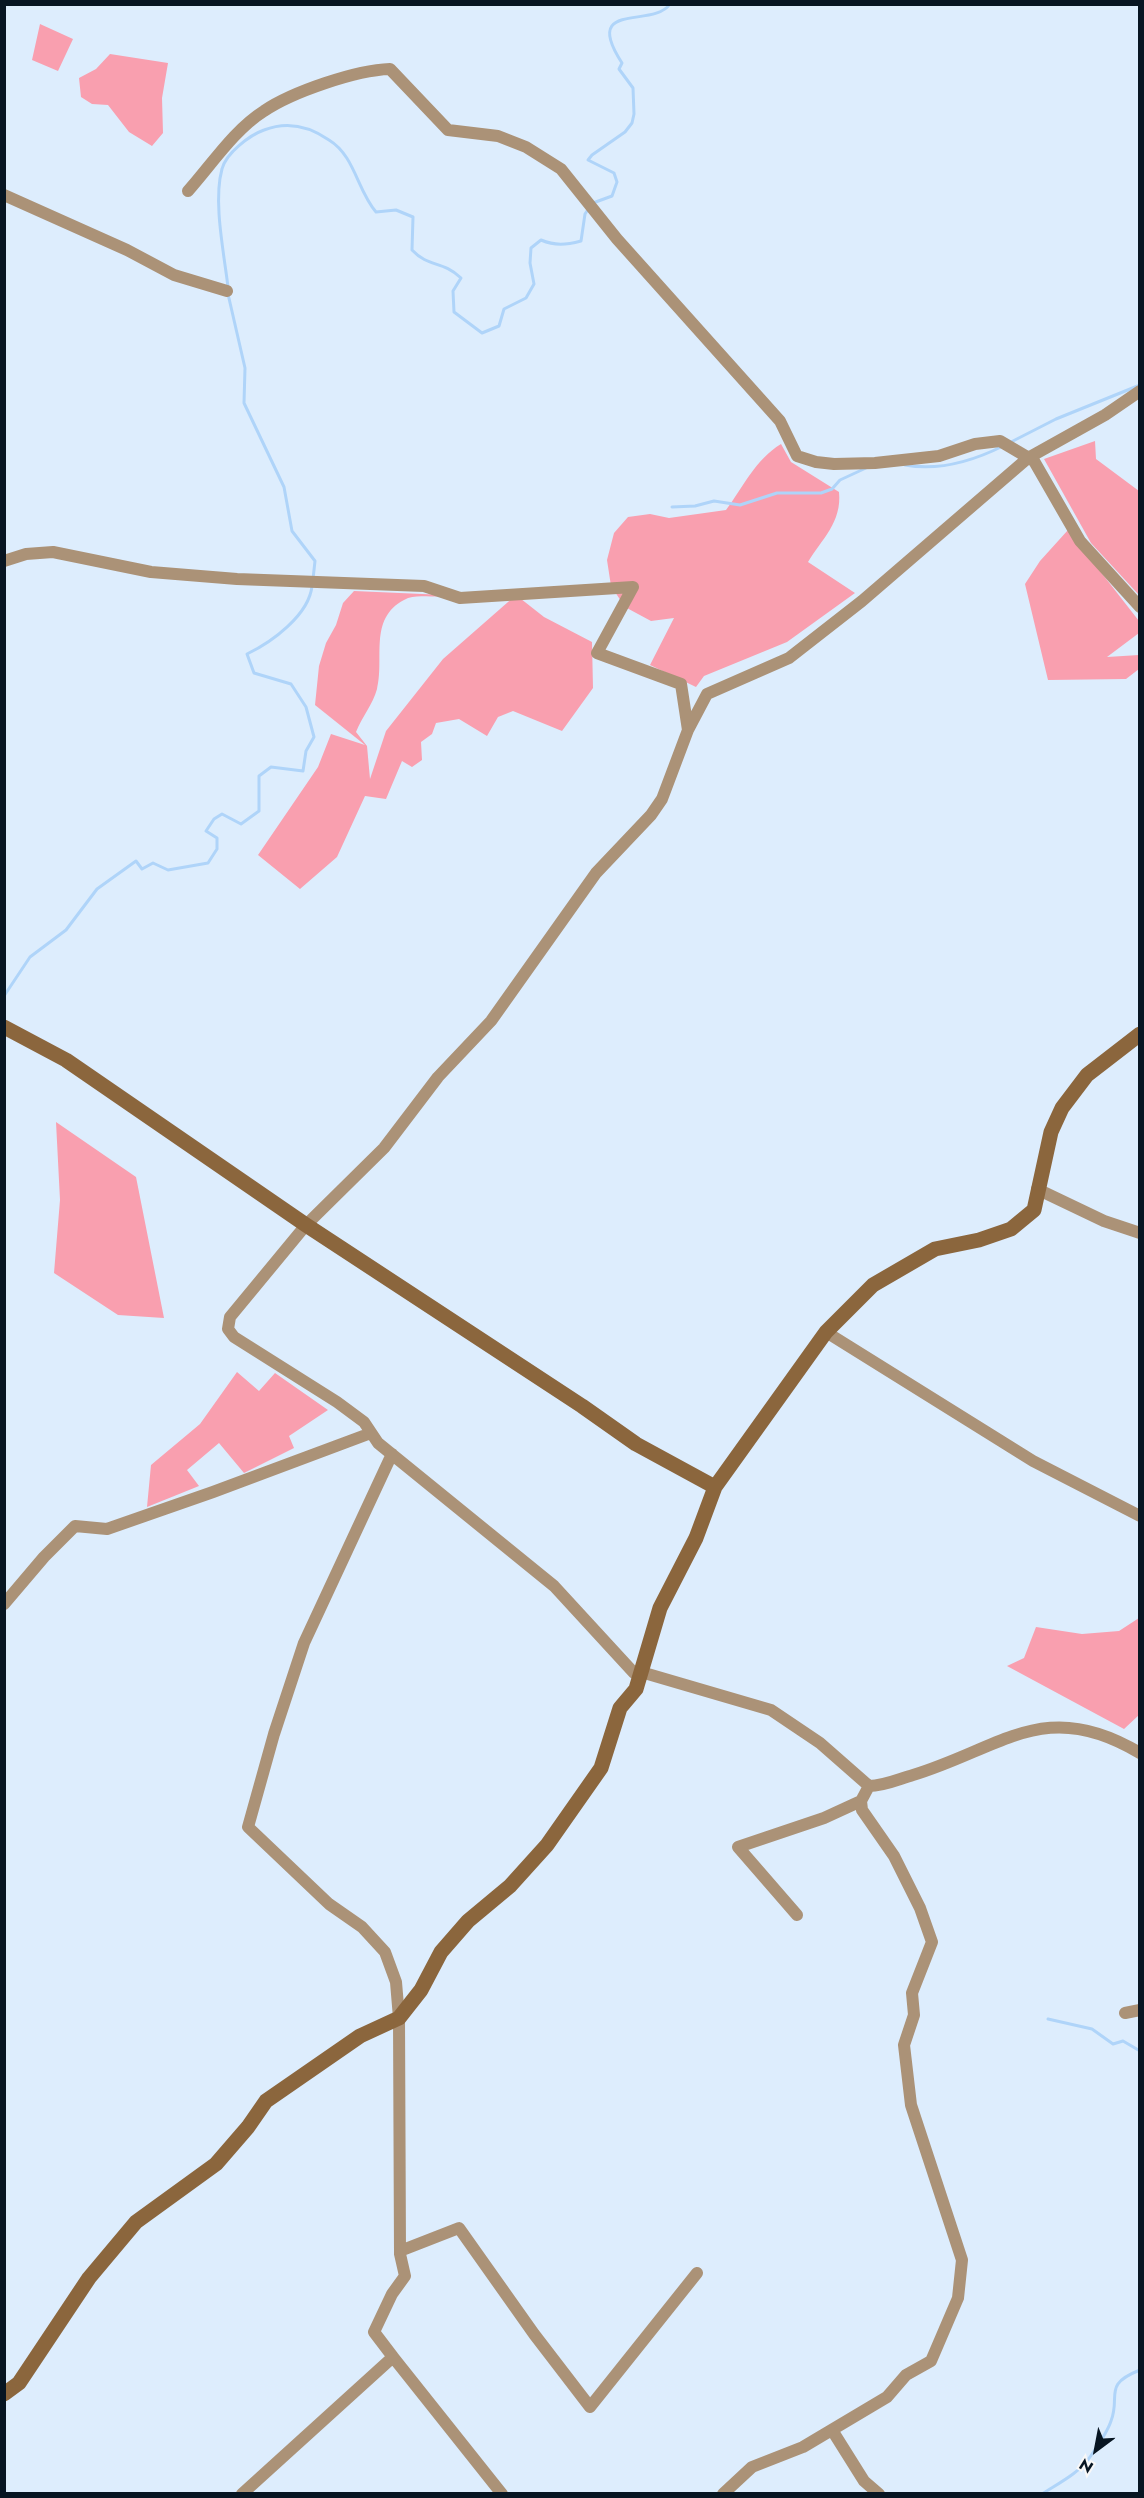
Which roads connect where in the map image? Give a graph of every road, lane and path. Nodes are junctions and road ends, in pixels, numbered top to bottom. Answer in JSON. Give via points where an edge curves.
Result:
{"nodes":[{"id":1,"x":188,"y":191,"type":"dead end"},
{"id":2,"x":4,"y":195,"type":"edge"},
{"id":3,"x":227,"y":291,"type":"dead end"},
{"id":4,"x":1140,"y":392,"type":"edge"},
{"id":5,"x":1028,"y":458,"type":"junction"},
{"id":6,"x":4,"y":561,"type":"edge"},
{"id":7,"x":1140,"y":607,"type":"edge"},
{"id":8,"x":688,"y":730,"type":"junction"},
{"id":9,"x":4,"y":1028,"type":"edge"},
{"id":10,"x":1140,"y":1034,"type":"edge"},
{"id":11,"x":1037,"y":1189,"type":"junction"},
{"id":12,"x":306,"y":1225,"type":"junction"},
{"id":13,"x":1140,"y":1233,"type":"edge"},
{"id":14,"x":826,"y":1332,"type":"junction"},
{"id":15,"x":371,"y":1433,"type":"junction"},
{"id":16,"x":392,"y":1454,"type":"junction"},
{"id":17,"x":715,"y":1486,"type":"junction"},
{"id":18,"x":1140,"y":1516,"type":"edge"},
{"id":19,"x":4,"y":1604,"type":"edge"},
{"id":20,"x":641,"y":1672,"type":"junction"},
{"id":21,"x":1140,"y":1753,"type":"edge"},
{"id":22,"x":869,"y":1786,"type":"junction"},
{"id":23,"x":861,"y":1801,"type":"junction"},
{"id":24,"x":797,"y":1915,"type":"dead end"},
{"id":25,"x":1140,"y":2010,"type":"edge"},
{"id":26,"x":1125,"y":2013,"type":"dead end"},
{"id":27,"x":399,"y":2018,"type":"junction"},
{"id":28,"x":400,"y":2251,"type":"junction"},
{"id":29,"x":697,"y":2273,"type":"dead end"},
{"id":30,"x":393,"y":2357,"type":"junction"},
{"id":31,"x":4,"y":2394,"type":"edge"},
{"id":32,"x":832,"y":2430,"type":"junction"},
{"id":33,"x":242,"y":2493,"type":"edge"},
{"id":34,"x":502,"y":2493,"type":"edge"},
{"id":35,"x":723,"y":2493,"type":"edge"},
{"id":36,"x":879,"y":2493,"type":"edge"}],
"edges":[{"from":1,"to":5,"type":"street","via":[[237,135],[264,111],[367,70],[390,69],[448,130],[498,136],[526,147],[561,169],[617,239],[780,421],[798,456],[834,464],[875,463],[939,456],[975,444],[1000,441]]},
{"from":2,"to":3,"type":"street","via":[[174,275]]},
{"from":4,"to":5,"type":"street"},
{"from":5,"to":7,"type":"street","via":[[1080,541]]},
{"from":5,"to":8,"type":"street","via":[[817,638],[789,658],[707,694]]},
{"from":6,"to":8,"type":"street","via":[[53,552],[152,572],[424,586],[460,598],[633,587],[597,653],[681,684]]},
{"from":8,"to":12,"type":"street","via":[[662,799],[651,815],[596,873],[491,1021],[438,1077],[384,1148]]},
{"from":9,"to":12,"type":"street","via":[[66,1060]]},
{"from":10,"to":11,"type":"street","via":[[1087,1075],[1062,1108],[1051,1132]]},
{"from":11,"to":13,"type":"street","via":[[1104,1221]]},
{"from":11,"to":14,"type":"street","via":[[1034,1210],[1011,1229],[934,1249],[873,1285]]},
{"from":12,"to":15,"type":"street","via":[[230,1317],[228,1329],[234,1337],[337,1402],[364,1422]]},
{"from":12,"to":17,"type":"street","via":[[636,1444]]},
{"from":14,"to":17,"type":"street"},
{"from":14,"to":18,"type":"street","via":[[1033,1461]]},
{"from":15,"to":16,"type":"street"},
{"from":15,"to":19,"type":"street","via":[[107,1529],[75,1526]]},
{"from":16,"to":20,"type":"street","via":[[554,1586],[622,1662],[634,1673]]},
{"from":16,"to":27,"type":"street","via":[[304,1643],[248,1827],[385,1952],[396,1982]]},
{"from":17,"to":20,"type":"street","via":[[696,1538],[660,1608]]},
{"from":20,"to":22,"type":"street","via":[[771,1710],[820,1743]]},
{"from":20,"to":27,"type":"street","via":[[636,1689],[620,1708],[601,1768],[547,1845],[441,1952],[421,1990]]},
{"from":21,"to":22,"type":"street","via":[[1116,1738],[1068,1725],[1009,1735],[933,1769]]},
{"from":22,"to":23,"type":"street"},
{"from":23,"to":24,"type":"street","via":[[738,1847]]},
{"from":23,"to":32,"type":"street","via":[[862,1810],[894,1856],[932,1942],[912,1993],[914,2015],[904,2045],[911,2104],[962,2260],[958,2298],[931,2361],[906,2375],[887,2397]]},
{"from":25,"to":26,"type":"street"},
{"from":27,"to":28,"type":"street"},
{"from":27,"to":31,"type":"street","via":[[360,2036],[266,2101],[216,2164],[136,2222],[89,2278],[19,2383]]},
{"from":28,"to":29,"type":"street","via":[[459,2229],[590,2407]]},
{"from":28,"to":30,"type":"street","via":[[405,2276],[374,2332]]},
{"from":30,"to":33,"type":"street"},
{"from":30,"to":34,"type":"street"},
{"from":32,"to":35,"type":"street","via":[[803,2447],[752,2467]]},
{"from":32,"to":36,"type":"street","via":[[864,2481]]}]}
